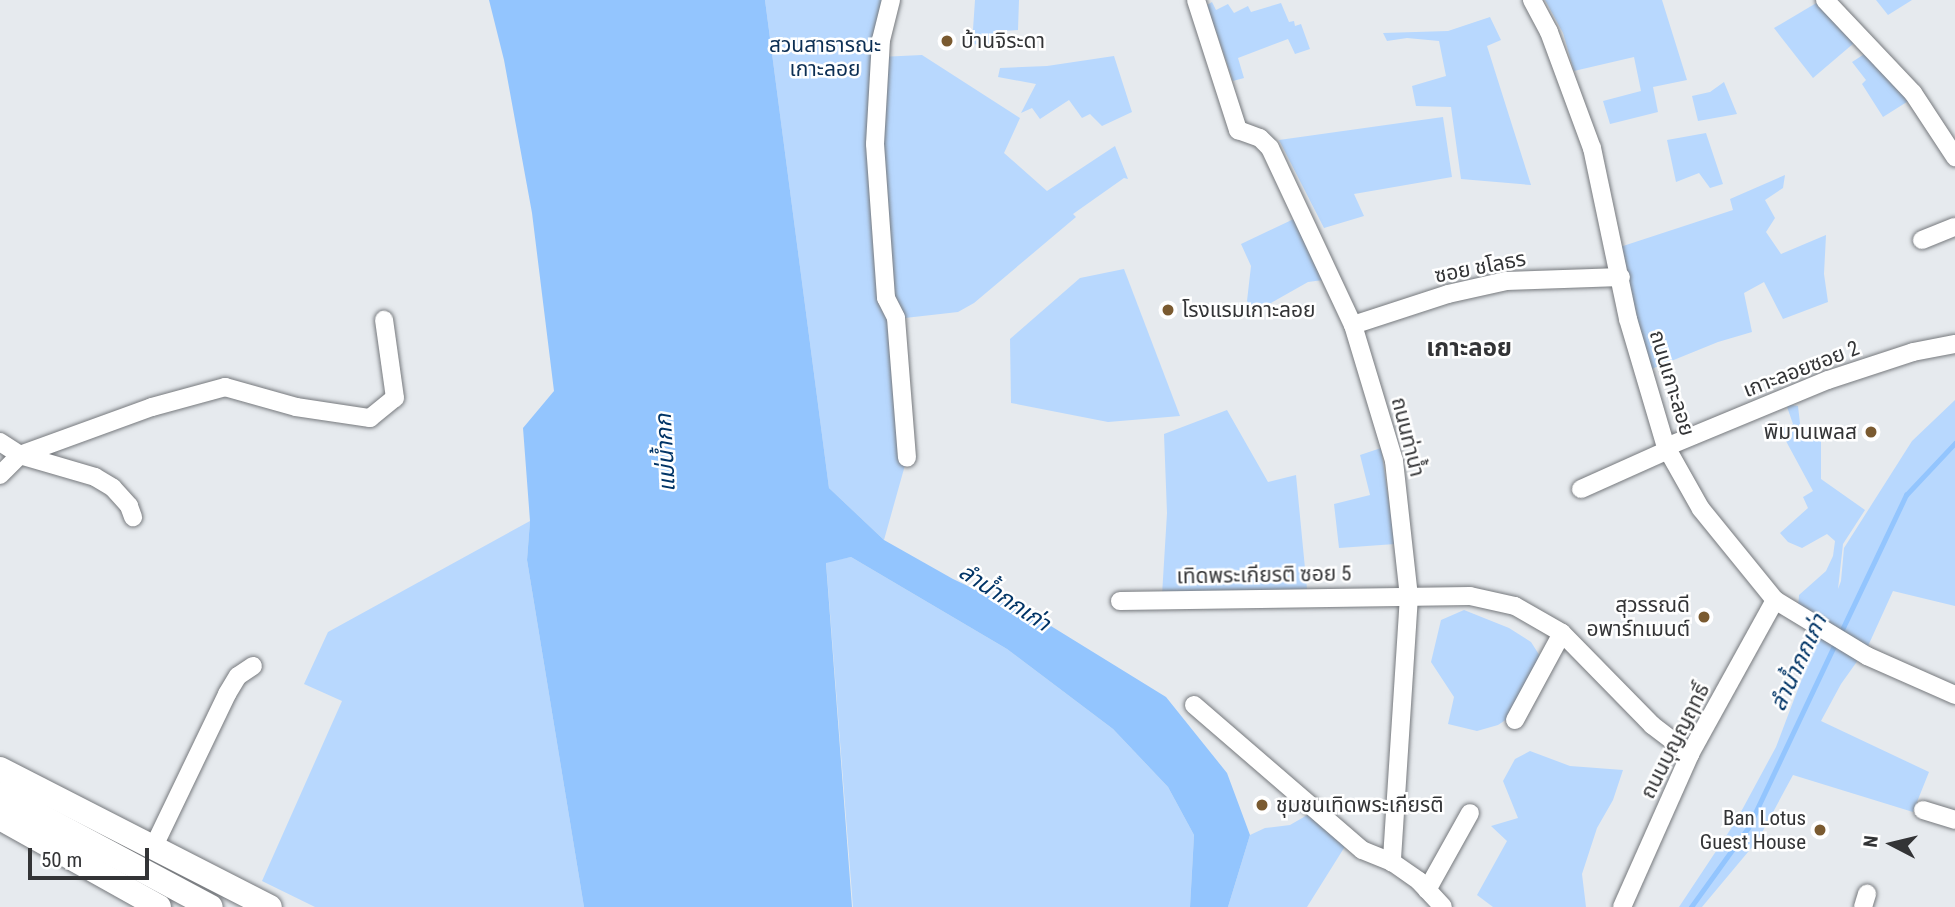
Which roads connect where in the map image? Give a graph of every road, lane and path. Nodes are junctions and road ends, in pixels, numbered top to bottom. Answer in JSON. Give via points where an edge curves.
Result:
{"nodes":[{"id":1,"x":891,"y":0,"type":"edge"},
{"id":2,"x":1196,"y":0,"type":"edge"},
{"id":3,"x":1532,"y":0,"type":"edge"},
{"id":4,"x":1825,"y":0,"type":"edge"},
{"id":5,"x":1955,"y":157,"type":"edge"},
{"id":6,"x":1955,"y":227,"type":"edge"},
{"id":7,"x":1922,"y":240,"type":"dead end"},
{"id":8,"x":1620,"y":277,"type":"junction"},
{"id":9,"x":384,"y":320,"type":"dead end"},
{"id":10,"x":1353,"y":325,"type":"junction"},
{"id":11,"x":1955,"y":344,"type":"edge"},
{"id":12,"x":0,"y":442,"type":"edge"},
{"id":13,"x":1667,"y":449,"type":"junction"},
{"id":14,"x":20,"y":455,"type":"junction"},
{"id":15,"x":907,"y":458,"type":"dead end"},
{"id":16,"x":0,"y":475,"type":"edge"},
{"id":17,"x":1581,"y":489,"type":"dead end"},
{"id":18,"x":133,"y":517,"type":"dead end"},
{"id":19,"x":1409,"y":596,"type":"junction"},
{"id":20,"x":1775,"y":600,"type":"junction"},
{"id":21,"x":1120,"y":601,"type":"dead end"},
{"id":22,"x":1562,"y":633,"type":"junction"},
{"id":23,"x":253,"y":666,"type":"dead end"},
{"id":24,"x":1955,"y":695,"type":"edge"},
{"id":25,"x":1194,"y":705,"type":"dead end"},
{"id":26,"x":1515,"y":720,"type":"dead end"},
{"id":27,"x":1690,"y":754,"type":"junction"},
{"id":28,"x":0,"y":769,"type":"edge"},
{"id":29,"x":2,"y":803,"type":"edge"},
{"id":30,"x":1923,"y":810,"type":"dead end"},
{"id":31,"x":1470,"y":813,"type":"dead end"},
{"id":32,"x":1955,"y":820,"type":"edge"},
{"id":33,"x":154,"y":846,"type":"junction"},
{"id":34,"x":1392,"y":862,"type":"junction"},
{"id":35,"x":1427,"y":890,"type":"junction"},
{"id":36,"x":159,"y":907,"type":"edge"},
{"id":37,"x":211,"y":907,"type":"edge"},
{"id":38,"x":270,"y":907,"type":"edge"},
{"id":39,"x":1443,"y":907,"type":"edge"},
{"id":40,"x":1622,"y":907,"type":"edge"}],
"edges":[{"from":1,"to":15,"type":"street","via":[[881,40],[875,144],[886,298],[896,318]]},
{"from":2,"to":10,"type":"street","name":"ถนนท่าน้ำ","via":[[1238,130],[1260,138],[1270,148]]},
{"from":3,"to":8,"type":"street","name":"ถนนเกาะลอย","via":[[1549,32],[1592,148]]},
{"from":4,"to":5,"type":"street","via":[[1913,93]]},
{"from":6,"to":7,"type":"street"},
{"from":8,"to":10,"type":"street","name":"ซอย ชโลธร","via":[[1504,281]]},
{"from":8,"to":13,"type":"street","name":"ถนนเกาะลอย"},
{"from":9,"to":14,"type":"street","via":[[395,398],[370,418],[296,407],[225,387],[152,407]]},
{"from":10,"to":19,"type":"street","name":"ถนนท่าน้ำ","via":[[1394,461]]},
{"from":11,"to":13,"type":"street","name":"เกาะลอยซอย 2","via":[[1913,352],[1828,380]]},
{"from":12,"to":14,"type":"street"},
{"from":13,"to":17,"type":"street","name":"เกาะลอยซอย 2"},
{"from":13,"to":20,"type":"street","name":"ถนนเกาะลอย","via":[[1701,509]]},
{"from":14,"to":16,"type":"street"},
{"from":14,"to":18,"type":"street","via":[[95,477],[113,488]]},
{"from":19,"to":21,"type":"street","name":"เทิดพระเกียรติ ซอย 5"},
{"from":19,"to":22,"type":"street","name":"เทิดพระเกียรติ ซอย 5","via":[[1470,596],[1515,606]]},
{"from":19,"to":34,"type":"street","name":"ถนนท่าน้ำ"},
{"from":20,"to":24,"type":"street","name":"ถนนเกาะลอย","via":[[1867,656]]},
{"from":20,"to":27,"type":"street","name":"ถนนบุญญฤทธิ์"},
{"from":22,"to":26,"type":"street"},
{"from":22,"to":27,"type":"street","name":"เทิดพระเกียรติ ซอย 5","via":[[1652,725]]},
{"from":23,"to":33,"type":"street","via":[[238,676],[227,694]]},
{"from":25,"to":34,"type":"street","via":[[1362,850]]},
{"from":27,"to":40,"type":"street","name":"ถนนบุญญฤทธิ์"},
{"from":28,"to":33,"type":"main road"},
{"from":29,"to":36,"type":"main road"},
{"from":29,"to":37,"type":"main road"},
{"from":30,"to":32,"type":"street"},
{"from":31,"to":35,"type":"street"},
{"from":33,"to":38,"type":"main road"},
{"from":34,"to":35,"type":"street"},
{"from":35,"to":39,"type":"street"}]}
